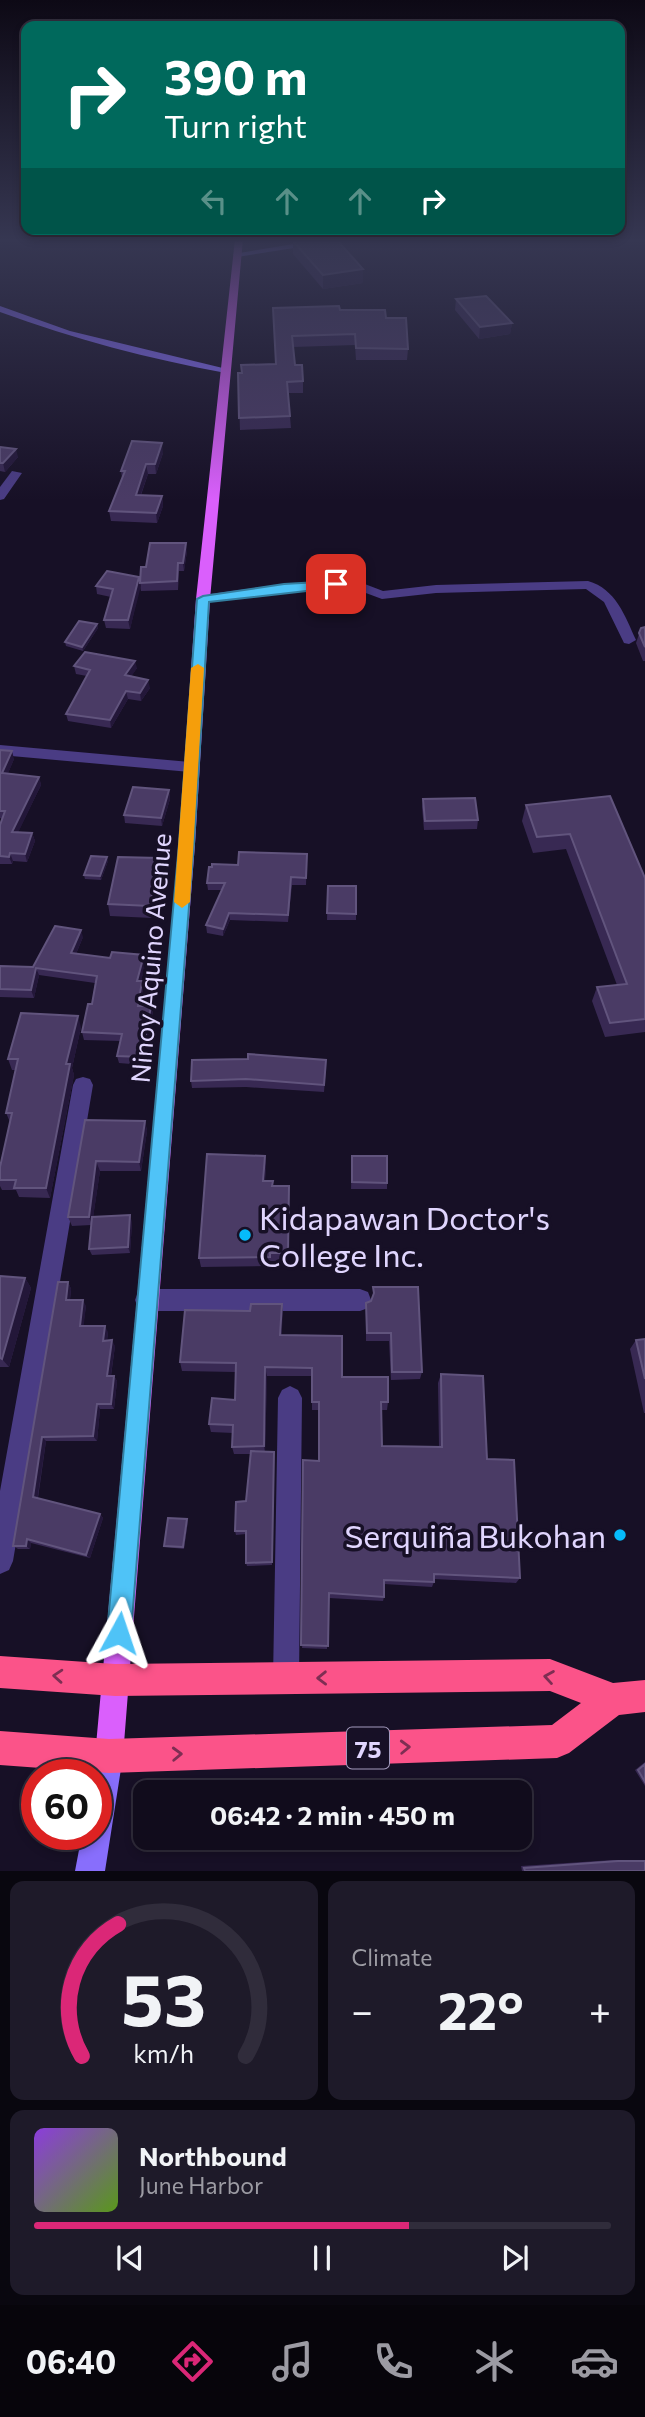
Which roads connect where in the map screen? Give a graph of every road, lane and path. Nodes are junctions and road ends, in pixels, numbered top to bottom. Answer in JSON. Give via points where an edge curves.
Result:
{"nodes":[{"id":1,"x":46,"y":326,"type":"edge"},
{"id":2,"x":230,"y":326,"type":"edge"},
{"id":3,"x":226,"y":370,"type":"junction"},
{"id":4,"x":16,"y":473,"type":"dead end"},
{"id":5,"x":0,"y":496,"type":"edge"},
{"id":6,"x":203,"y":599,"type":"junction"},
{"id":7,"x":629,"y":640,"type":"dead end"},
{"id":8,"x":0,"y":750,"type":"edge"},
{"id":9,"x":190,"y":767,"type":"junction"},
{"id":10,"x":83,"y":1085,"type":"dead end"},
{"id":11,"x":146,"y":1300,"type":"junction"},
{"id":12,"x":360,"y":1300,"type":"dead end"},
{"id":13,"x":290,"y":1398,"type":"dead end"},
{"id":14,"x":0,"y":1561,"type":"edge"},
{"id":15,"x":0,"y":1672,"type":"edge"},
{"id":16,"x":286,"y":1679,"type":"junction"},
{"id":17,"x":115,"y":1680,"type":"junction"},
{"id":18,"x":629,"y":1698,"type":"edge"},
{"id":19,"x":0,"y":1748,"type":"edge"},
{"id":20,"x":109,"y":1756,"type":"junction"},
{"id":21,"x":90,"y":1871,"type":"edge"}],
"edges":[{"from":1,"to":3,"type":"street","via":[[153,356]]},
{"from":2,"to":3,"type":"main road","name":"Ninoy Aquino Avenue"},
{"from":3,"to":6,"type":"main road","name":"Ninoy Aquino Avenue"},
{"from":4,"to":5,"type":"street"},
{"from":6,"to":7,"type":"street","via":[[336,584],[357,585],[382,595],[588,585],[607,596]]},
{"from":6,"to":9,"type":"main road","name":"Ninoy Aquino Avenue"},
{"from":8,"to":9,"type":"street"},
{"from":9,"to":11,"type":"main road","name":"Ninoy Aquino Avenue"},
{"from":10,"to":14,"type":"street"},
{"from":11,"to":12,"type":"street"},
{"from":11,"to":17,"type":"main road","name":"Ninoy Aquino Avenue"},
{"from":13,"to":16,"type":"street"},
{"from":17,"to":15,"type":"highway","number":"75","one_way":true},
{"from":16,"to":17,"type":"highway","number":"75"},
{"from":18,"to":16,"type":"highway","number":"75","one_way":true,"via":[[550,1675]]},
{"from":17,"to":20,"type":"main road","name":"Ninoy Aquino Avenue"},
{"from":20,"to":18,"type":"highway","number":"75","one_way":true,"via":[[557,1741]]},
{"from":19,"to":20,"type":"highway","number":"75"},
{"from":20,"to":21,"type":"street"}]}
